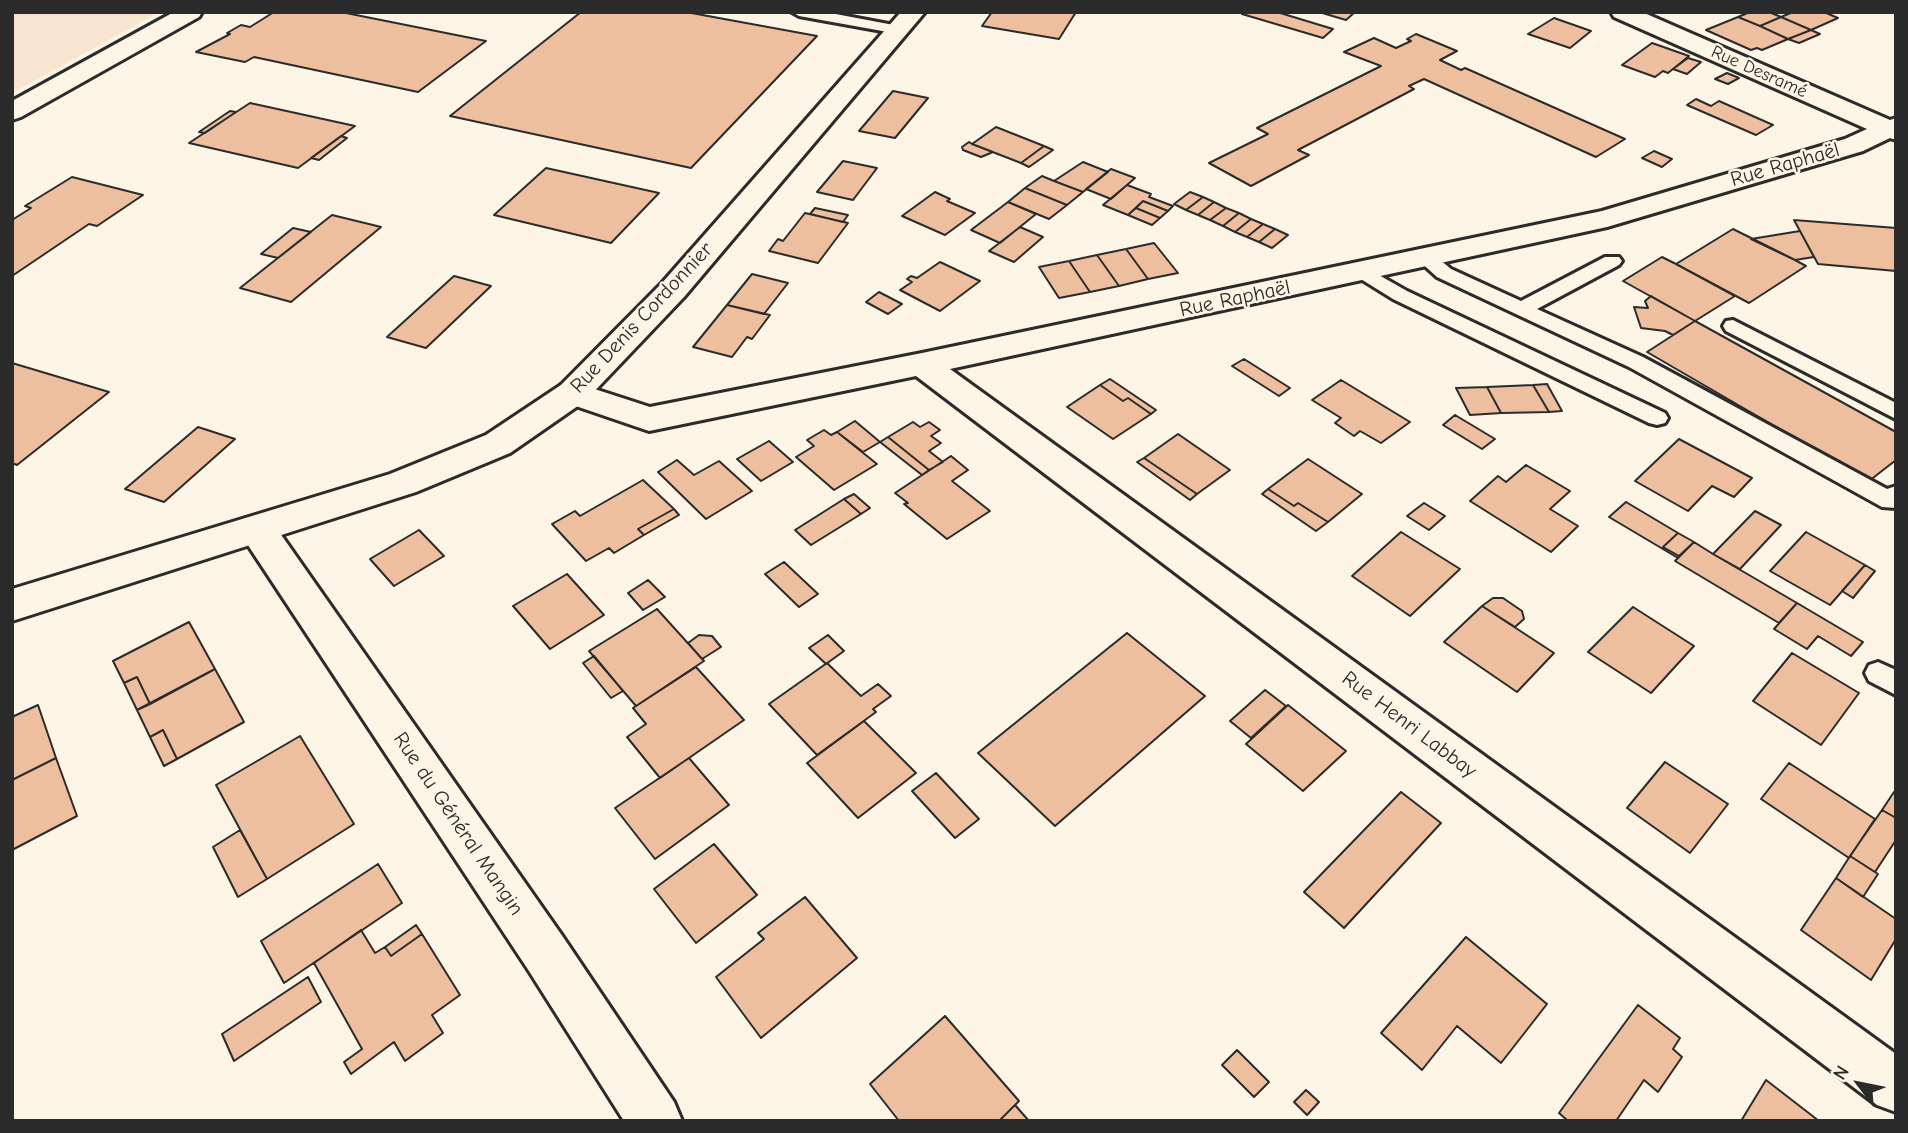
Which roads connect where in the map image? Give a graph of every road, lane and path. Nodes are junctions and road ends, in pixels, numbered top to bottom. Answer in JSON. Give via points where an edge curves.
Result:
{"nodes":[{"id":1,"x":191,"y":12,"type":"edge"},
{"id":2,"x":799,"y":12,"type":"edge"},
{"id":3,"x":1622,"y":12,"type":"edge"},
{"id":4,"x":832,"y":15,"type":"edge"},
{"id":5,"x":907,"y":21,"type":"edge"},
{"id":6,"x":12,"y":112,"type":"edge"},
{"id":7,"x":1894,"y":131,"type":"edge"},
{"id":8,"x":1426,"y":258,"type":"junction"},
{"id":9,"x":1612,"y":261,"type":"dead end"},
{"id":10,"x":1363,"y":272,"type":"junction"},
{"id":11,"x":1521,"y":309,"type":"junction"},
{"id":12,"x":1733,"y":326,"type":"dead end"},
{"id":13,"x":922,"y":364,"type":"junction"},
{"id":14,"x":573,"y":393,"type":"junction"},
{"id":15,"x":1896,"y":412,"type":"edge"},
{"id":16,"x":1657,"y":418,"type":"dead end"},
{"id":17,"x":1896,"y":494,"type":"edge"},
{"id":18,"x":257,"y":529,"type":"junction"},
{"id":19,"x":12,"y":605,"type":"edge"},
{"id":20,"x":1896,"y":1086,"type":"edge"},
{"id":21,"x":655,"y":1121,"type":"edge"}],
"edges":[{"from":1,"to":6,"type":"street"},
{"from":2,"to":4,"type":"lane"},
{"from":3,"to":7,"type":"street","name":"Rue Desramé"},
{"from":4,"to":5,"type":"lane"},
{"from":5,"to":14,"type":"street","name":"Rue Denis Cordonnier","via":[[673,290]]},
{"from":7,"to":8,"type":"street","name":"Rue Raphaël","via":[[1607,218]]},
{"from":8,"to":10,"type":"street","name":"Rue Raphaël"},
{"from":8,"to":11,"type":"lane","via":[[1444,273]]},
{"from":9,"to":11,"type":"lane"},
{"from":10,"to":13,"type":"street","name":"Rue Raphaël"},
{"from":10,"to":16,"type":"lane","via":[[1399,296]]},
{"from":11,"to":17,"type":"lane","via":[[1636,362],[1890,501]]},
{"from":12,"to":15,"type":"lane"},
{"from":13,"to":14,"type":"street","name":"Rue Raphaël","via":[[649,419]]},
{"from":13,"to":20,"type":"street","name":"Rue Henri Labbay"},
{"from":14,"to":18,"type":"street","name":"Rue Denis Cordonnier","via":[[498,444],[403,483]]},
{"from":18,"to":19,"type":"street","name":"Rue Denis Cordonnier"},
{"from":18,"to":21,"type":"street","name":"Rue du Général Mangin","via":[[547,954]]}]}
